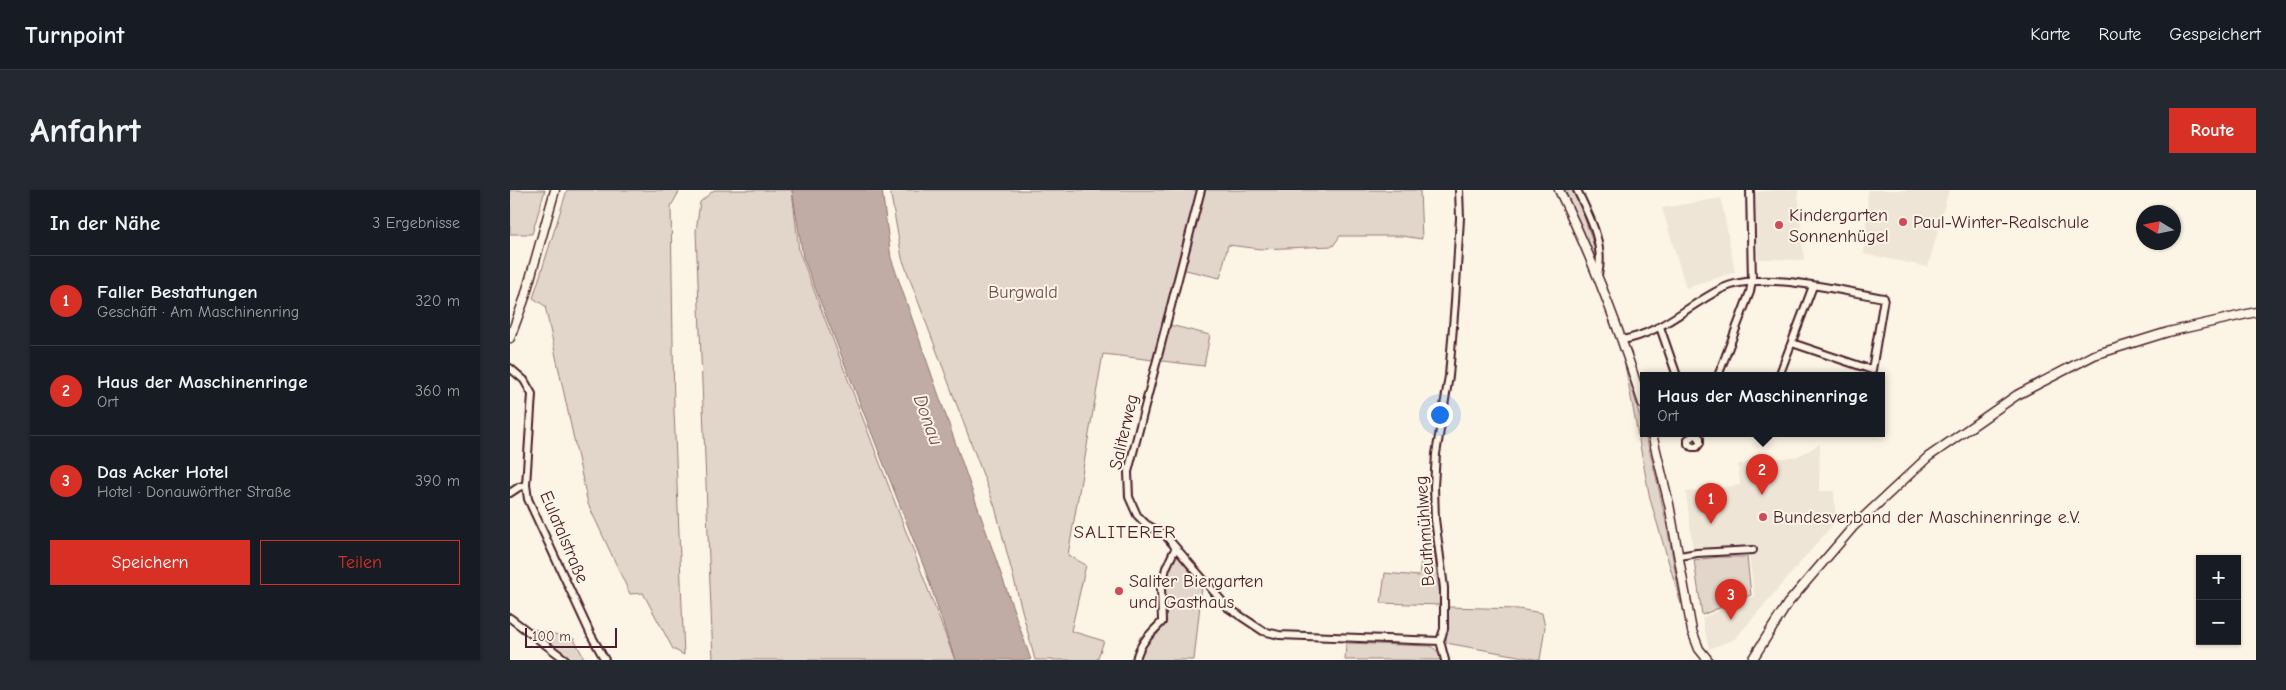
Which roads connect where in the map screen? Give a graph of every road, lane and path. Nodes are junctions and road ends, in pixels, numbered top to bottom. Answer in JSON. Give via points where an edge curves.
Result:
{"nodes":[{"id":1,"x":556,"y":190,"type":"edge"},
{"id":2,"x":1200,"y":190,"type":"edge"},
{"id":3,"x":1459,"y":190,"type":"edge"},
{"id":4,"x":1559,"y":190,"type":"edge"},
{"id":5,"x":1577,"y":190,"type":"edge"},
{"id":6,"x":1750,"y":190,"type":"edge"},
{"id":7,"x":1598,"y":275,"type":"junction"},
{"id":8,"x":1752,"y":280,"type":"junction"},
{"id":9,"x":1813,"y":286,"type":"junction"},
{"id":10,"x":2256,"y":312,"type":"edge"},
{"id":11,"x":1660,"y":327,"type":"junction"},
{"id":12,"x":510,"y":338,"type":"edge"},
{"id":13,"x":1622,"y":340,"type":"junction"},
{"id":14,"x":1792,"y":342,"type":"junction"},
{"id":15,"x":510,"y":368,"type":"edge"},
{"id":16,"x":1676,"y":372,"type":"edge"},
{"id":17,"x":1720,"y":372,"type":"edge"},
{"id":18,"x":1781,"y":372,"type":"edge"},
{"id":19,"x":1640,"y":395,"type":"edge"},
{"id":20,"x":1653,"y":437,"type":"edge"},
{"id":21,"x":526,"y":485,"type":"junction"},
{"id":22,"x":510,"y":493,"type":"edge"},
{"id":23,"x":1175,"y":549,"type":"junction"},
{"id":24,"x":1753,"y":550,"type":"dead end"},
{"id":25,"x":1680,"y":556,"type":"junction"},
{"id":26,"x":510,"y":618,"type":"edge"},
{"id":27,"x":1440,"y":641,"type":"junction"},
{"id":28,"x":1754,"y":657,"type":"edge"},
{"id":29,"x":566,"y":660,"type":"edge"},
{"id":30,"x":605,"y":660,"type":"edge"},
{"id":31,"x":1136,"y":660,"type":"edge"},
{"id":32,"x":1444,"y":660,"type":"edge"},
{"id":33,"x":1708,"y":660,"type":"edge"},
{"id":34,"x":1745,"y":660,"type":"edge"}],
"edges":[{"from":1,"to":12,"type":"main road"},
{"from":2,"to":23,"type":"street","name":"Saliterweg","via":[[1128,472],[1129,497],[1137,515],[1165,535]]},
{"from":3,"to":27,"type":"street","name":"Beuthmühlweg","via":[[1460,218],[1449,376],[1434,486],[1444,588],[1444,629]]},
{"from":4,"to":7,"type":"main road"},
{"from":5,"to":7,"type":"street","via":[[1590,217],[1600,251]]},
{"from":6,"to":8,"type":"street"},
{"from":7,"to":13,"type":"main road"},
{"from":8,"to":9,"type":"street"},
{"from":8,"to":11,"type":"street","via":[[1721,289]]},
{"from":8,"to":17,"type":"street"},
{"from":9,"to":14,"type":"street"},
{"from":9,"to":14,"type":"street","via":[[1884,298],[1872,370]]},
{"from":10,"to":28,"type":"main road","via":[[2168,332],[2094,355],[2016,395],[1928,457],[1854,526],[1788,603]]},
{"from":11,"to":13,"type":"street","via":[[1640,337]]},
{"from":11,"to":16,"type":"street"},
{"from":13,"to":19,"type":"main road"},
{"from":14,"to":18,"type":"street"},
{"from":15,"to":21,"type":"street","name":"Eulatalstraße","via":[[524,380],[532,394]]},
{"from":20,"to":25,"type":"main road"},
{"from":21,"to":22,"type":"street"},
{"from":21,"to":30,"type":"street","name":"Eulatalstraße","via":[[528,499]]},
{"from":23,"to":27,"type":"street","name":"Saliterweg","via":[[1227,607],[1264,631]]},
{"from":23,"to":31,"type":"street","via":[[1161,588],[1162,622],[1145,639]]},
{"from":24,"to":25,"type":"street","via":[[1697,552]]},
{"from":25,"to":33,"type":"main road","via":[[1692,631],[1699,649]]},
{"from":26,"to":29,"type":"street"},
{"from":27,"to":32,"type":"street","name":"Beuthmühlweg"},
{"from":28,"to":34,"type":"main road"}]}
